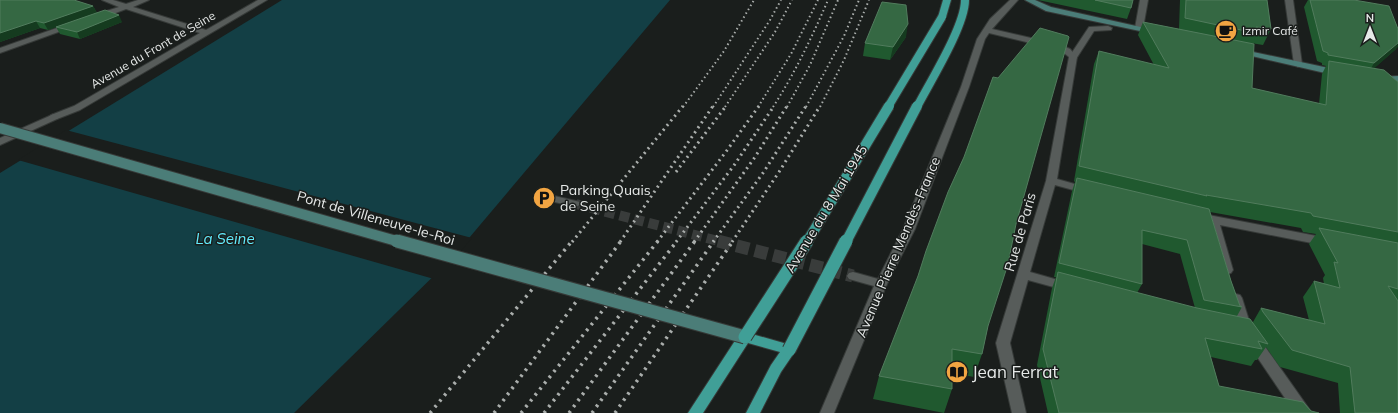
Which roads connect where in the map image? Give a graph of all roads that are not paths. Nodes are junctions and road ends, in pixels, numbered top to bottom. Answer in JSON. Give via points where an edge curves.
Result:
{"nodes":[{"id":1,"x":106,"y":0,"type":"edge"},
{"id":2,"x":145,"y":0,"type":"edge"},
{"id":3,"x":263,"y":0,"type":"edge"},
{"id":4,"x":947,"y":0,"type":"edge"},
{"id":5,"x":965,"y":0,"type":"edge"},
{"id":6,"x":1014,"y":0,"type":"edge"},
{"id":7,"x":1029,"y":0,"type":"edge"},
{"id":8,"x":1144,"y":0,"type":"edge"},
{"id":9,"x":1289,"y":0,"type":"edge"},
{"id":10,"x":127,"y":7,"type":"junction"},
{"id":11,"x":1108,"y":28,"type":"dead end"},
{"id":12,"x":1138,"y":28,"type":"junction"},
{"id":13,"x":986,"y":30,"type":"junction"},
{"id":14,"x":207,"y":33,"type":"junction"},
{"id":15,"x":1162,"y":33,"type":"edge"},
{"id":16,"x":1231,"y":49,"type":"edge"},
{"id":17,"x":0,"y":51,"type":"edge"},
{"id":18,"x":1073,"y":57,"type":"junction"},
{"id":19,"x":1298,"y":64,"type":"junction"},
{"id":20,"x":1346,"y":75,"type":"edge"},
{"id":21,"x":1368,"y":78,"type":"edge"},
{"id":22,"x":1393,"y":82,"type":"edge"},
{"id":23,"x":0,"y":128,"type":"edge"},
{"id":24,"x":0,"y":142,"type":"edge"},
{"id":25,"x":1051,"y":181,"type":"junction"},
{"id":26,"x":1100,"y":193,"type":"edge"},
{"id":27,"x":546,"y":197,"type":"dead end"},
{"id":28,"x":576,"y":204,"type":"tunnel mouth"},
{"id":29,"x":1190,"y":215,"type":"edge"},
{"id":30,"x":1213,"y":220,"type":"junction"},
{"id":31,"x":1338,"y":244,"type":"edge"},
{"id":32,"x":1024,"y":275,"type":"junction"},
{"id":33,"x":853,"y":276,"type":"tunnel mouth"},
{"id":34,"x":881,"y":284,"type":"junction"},
{"id":35,"x":1080,"y":290,"type":"edge"},
{"id":36,"x":1231,"y":327,"type":"edge"},
{"id":37,"x":1245,"y":330,"type":"junction"},
{"id":38,"x":745,"y":337,"type":"junction"},
{"id":39,"x":789,"y":350,"type":"junction"},
{"id":40,"x":695,"y":413,"type":"edge"},
{"id":41,"x":753,"y":413,"type":"edge"},
{"id":42,"x":827,"y":413,"type":"edge"},
{"id":43,"x":1019,"y":413,"type":"edge"},
{"id":44,"x":1305,"y":413,"type":"edge"}],
"edges":[{"from":1,"to":10,"type":"street"},
{"from":2,"to":10,"type":"street"},
{"from":3,"to":14,"type":"street","name":"Avenue du Front de Seine"},
{"from":4,"to":38,"type":"main road","name":"Avenue du 8 Mai 1945","bridge":true,"via":[[938,23],[796,258]]},
{"from":5,"to":39,"type":"main road","name":"Avenue du 8 Mai 1945","bridge":true,"via":[[965,9],[956,32]]},
{"from":6,"to":13,"type":"street","name":"Avenue Pierre Mendès-France"},
{"from":7,"to":12,"type":"main road","via":[[1050,9]]},
{"from":8,"to":12,"type":"street"},
{"from":9,"to":19,"type":"street"},
{"from":10,"to":14,"type":"street"},
{"from":10,"to":17,"type":"street"},
{"from":11,"to":18,"type":"street","name":"Rue de Paris","via":[[1092,29]]},
{"from":12,"to":15,"type":"main road"},
{"from":13,"to":18,"type":"street","via":[[1058,47]]},
{"from":13,"to":34,"type":"street","name":"Avenue Pierre Mendès-France","via":[[909,229]]},
{"from":14,"to":24,"type":"street","name":"Avenue du Front de Seine","via":[[76,108]]},
{"from":16,"to":19,"type":"main road"},
{"from":18,"to":25,"type":"street","name":"Rue de Paris"},
{"from":19,"to":20,"type":"main road"},
{"from":21,"to":22,"type":"main road"},
{"from":23,"to":38,"type":"main road","name":"Pont de Villeneuve-le-Roi","bridge":true},
{"from":25,"to":26,"type":"street"},
{"from":25,"to":32,"type":"street","name":"Rue de Paris"},
{"from":27,"to":28,"type":"street"},
{"from":29,"to":30,"type":"street"},
{"from":30,"to":31,"type":"street"},
{"from":30,"to":37,"type":"street"},
{"from":32,"to":35,"type":"street"},
{"from":32,"to":43,"type":"street","name":"Rue de Paris","via":[[1003,343]]},
{"from":33,"to":34,"type":"street"},
{"from":34,"to":42,"type":"street","name":"Avenue Pierre Mendès-France"},
{"from":36,"to":37,"type":"street"},
{"from":37,"to":44,"type":"street"},
{"from":38,"to":39,"type":"main road"},
{"from":38,"to":40,"type":"main road","name":"Avenue du 8 Mai 1945"},
{"from":39,"to":41,"type":"main road","name":"Avenue du 8 Mai 1945"}]}
